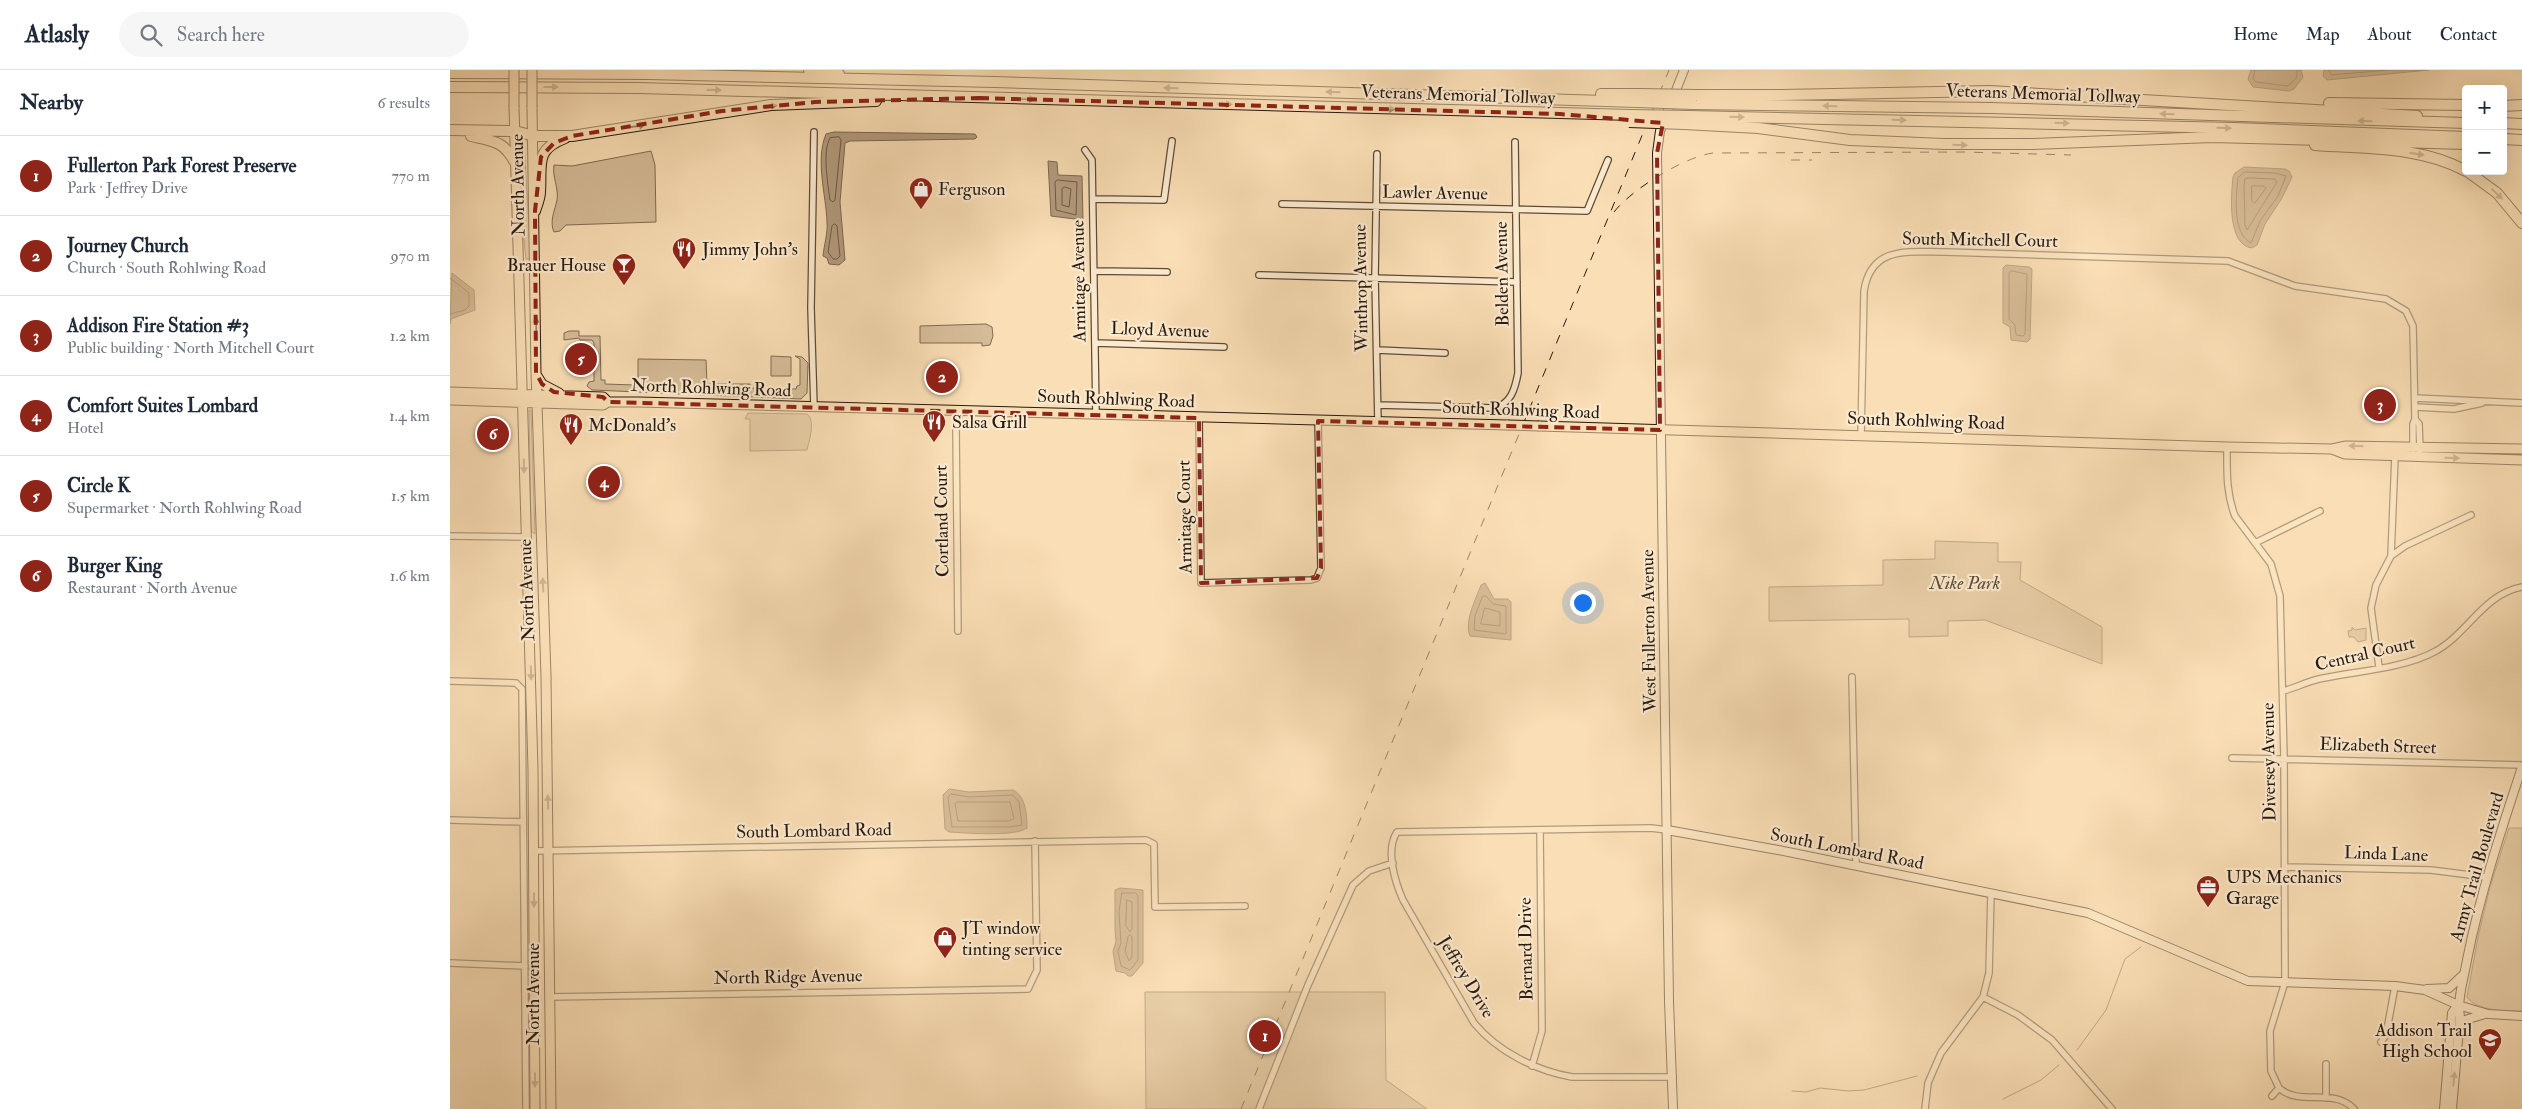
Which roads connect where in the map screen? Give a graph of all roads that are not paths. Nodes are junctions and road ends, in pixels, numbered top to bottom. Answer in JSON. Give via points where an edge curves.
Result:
{"nodes":[{"id":1,"x":514,"y":70,"type":"edge"},
{"id":2,"x":532,"y":70,"type":"edge"},
{"id":3,"x":809,"y":70,"type":"edge"},
{"id":4,"x":1684,"y":70,"type":"edge"},
{"id":5,"x":450,"y":73,"type":"edge"},
{"id":6,"x":894,"y":81,"type":"junction"},
{"id":7,"x":450,"y":87,"type":"edge"},
{"id":8,"x":979,"y":98,"type":"junction"},
{"id":9,"x":1695,"y":99,"type":"junction"},
{"id":10,"x":2234,"y":104,"type":"junction"},
{"id":11,"x":2522,"y":105,"type":"edge"},
{"id":12,"x":2462,"y":106,"type":"edge"},
{"id":13,"x":2507,"y":106,"type":"edge"},
{"id":14,"x":1686,"y":120,"type":"junction"},
{"id":15,"x":2462,"y":121,"type":"edge"},
{"id":16,"x":2462,"y":121,"type":"edge"},
{"id":17,"x":2507,"y":123,"type":"edge"},
{"id":18,"x":2522,"y":124,"type":"edge"},
{"id":19,"x":450,"y":131,"type":"edge"},
{"id":20,"x":515,"y":131,"type":"junction"},
{"id":21,"x":814,"y":132,"type":"dead end"},
{"id":22,"x":534,"y":136,"type":"junction"},
{"id":23,"x":572,"y":136,"type":"junction"},
{"id":24,"x":2212,"y":137,"type":"junction"},
{"id":25,"x":2462,"y":137,"type":"edge"},
{"id":26,"x":2507,"y":139,"type":"edge"},
{"id":27,"x":2522,"y":140,"type":"edge"},
{"id":28,"x":1172,"y":141,"type":"dead end"},
{"id":29,"x":1515,"y":142,"type":"dead end"},
{"id":30,"x":2462,"y":144,"type":"edge"},
{"id":31,"x":2507,"y":144,"type":"edge"},
{"id":32,"x":2522,"y":144,"type":"edge"},
{"id":33,"x":1085,"y":150,"type":"dead end"},
{"id":34,"x":1377,"y":154,"type":"dead end"},
{"id":35,"x":1608,"y":160,"type":"dead end"},
{"id":36,"x":516,"y":164,"type":"junction"},
{"id":37,"x":2462,"y":169,"type":"edge"},
{"id":38,"x":2471,"y":175,"type":"edge"},
{"id":39,"x":1093,"y":199,"type":"junction"},
{"id":40,"x":1282,"y":204,"type":"dead end"},
{"id":41,"x":1375,"y":206,"type":"junction"},
{"id":42,"x":1516,"y":209,"type":"junction"},
{"id":43,"x":536,"y":211,"type":"junction"},
{"id":44,"x":2522,"y":223,"type":"edge"},
{"id":45,"x":1094,"y":271,"type":"junction"},
{"id":46,"x":1167,"y":272,"type":"dead end"},
{"id":47,"x":1259,"y":275,"type":"dead end"},
{"id":48,"x":1375,"y":278,"type":"junction"},
{"id":49,"x":1517,"y":282,"type":"junction"},
{"id":50,"x":1095,"y":343,"type":"junction"},
{"id":51,"x":1224,"y":347,"type":"dead end"},
{"id":52,"x":1377,"y":350,"type":"junction"},
{"id":53,"x":1445,"y":353,"type":"dead end"},
{"id":54,"x":523,"y":372,"type":"junction"},
{"id":55,"x":536,"y":373,"type":"junction"},
{"id":56,"x":450,"y":392,"type":"edge"},
{"id":57,"x":498,"y":393,"type":"junction"},
{"id":58,"x":566,"y":396,"type":"junction"},
{"id":59,"x":523,"y":398,"type":"junction"},
{"id":60,"x":2414,"y":398,"type":"junction"},
{"id":61,"x":537,"y":399,"type":"junction"},
{"id":62,"x":2444,"y":399,"type":"junction"},
{"id":63,"x":450,"y":400,"type":"edge"},
{"id":64,"x":504,"y":402,"type":"junction"},
{"id":65,"x":608,"y":402,"type":"junction"},
{"id":66,"x":2485,"y":403,"type":"junction"},
{"id":67,"x":2522,"y":403,"type":"edge"},
{"id":68,"x":558,"y":404,"type":"junction"},
{"id":69,"x":1378,"y":405,"type":"junction"},
{"id":70,"x":814,"y":407,"type":"junction"},
{"id":71,"x":2415,"y":407,"type":"junction"},
{"id":72,"x":2444,"y":408,"type":"junction"},
{"id":73,"x":960,"y":411,"type":"junction"},
{"id":74,"x":1096,"y":415,"type":"junction"},
{"id":75,"x":524,"y":417,"type":"junction"},
{"id":76,"x":1199,"y":418,"type":"junction"},
{"id":77,"x":1318,"y":421,"type":"junction"},
{"id":78,"x":538,"y":422,"type":"junction"},
{"id":79,"x":1378,"y":423,"type":"junction"},
{"id":80,"x":1660,"y":430,"type":"junction"},
{"id":81,"x":1861,"y":436,"type":"junction"},
{"id":82,"x":2227,"y":447,"type":"junction"},
{"id":83,"x":2332,"y":449,"type":"junction"},
{"id":84,"x":2522,"y":449,"type":"edge"},
{"id":85,"x":2416,"y":451,"type":"junction"},
{"id":86,"x":2395,"y":456,"type":"junction"},
{"id":87,"x":2522,"y":460,"type":"edge"},
{"id":88,"x":2320,"y":511,"type":"dead end"},
{"id":89,"x":2472,"y":515,"type":"dead end"},
{"id":90,"x":450,"y":536,"type":"edge"},
{"id":91,"x":526,"y":537,"type":"junction"},
{"id":92,"x":541,"y":542,"type":"junction"},
{"id":93,"x":2255,"y":543,"type":"junction"},
{"id":94,"x":2391,"y":556,"type":"junction"},
{"id":95,"x":2522,"y":587,"type":"edge"},
{"id":96,"x":958,"y":632,"type":"dead end"},
{"id":97,"x":2379,"y":667,"type":"junction"},
{"id":98,"x":1852,"y":677,"type":"dead end"},
{"id":99,"x":450,"y":681,"type":"edge"},
{"id":100,"x":2282,"y":691,"type":"junction"},
{"id":101,"x":2232,"y":758,"type":"dead end"},
{"id":102,"x":2284,"y":758,"type":"junction"},
{"id":103,"x":2522,"y":766,"type":"edge"},
{"id":104,"x":450,"y":820,"type":"edge"},
{"id":105,"x":523,"y":822,"type":"junction"},
{"id":106,"x":1540,"y":830,"type":"junction"},
{"id":107,"x":1667,"y":830,"type":"junction"},
{"id":108,"x":1392,"y":840,"type":"joint"},
{"id":109,"x":1035,"y":841,"type":"junction"},
{"id":110,"x":534,"y":851,"type":"junction"},
{"id":111,"x":549,"y":851,"type":"junction"},
{"id":112,"x":1393,"y":863,"type":"junction"},
{"id":113,"x":1856,"y":866,"type":"junction"},
{"id":114,"x":2286,"y":867,"type":"junction"},
{"id":115,"x":2486,"y":877,"type":"junction"},
{"id":116,"x":1991,"y":893,"type":"junction"},
{"id":117,"x":1245,"y":906,"type":"dead end"},
{"id":118,"x":450,"y":963,"type":"edge"},
{"id":119,"x":525,"y":966,"type":"junction"},
{"id":120,"x":2465,"y":974,"type":"junction"},
{"id":121,"x":2288,"y":982,"type":"junction"},
{"id":122,"x":2395,"y":986,"type":"junction"},
{"id":123,"x":2425,"y":990,"type":"junction"},
{"id":124,"x":549,"y":997,"type":"junction"},
{"id":125,"x":1983,"y":997,"type":"junction"},
{"id":126,"x":2458,"y":1005,"type":"junction"},
{"id":127,"x":2488,"y":1014,"type":"junction"},
{"id":128,"x":2522,"y":1016,"type":"edge"},
{"id":129,"x":2459,"y":1028,"type":"junction"},
{"id":130,"x":2381,"y":1042,"type":"dead end"},
{"id":131,"x":2326,"y":1064,"type":"dead end"},
{"id":132,"x":1532,"y":1066,"type":"junction"},
{"id":133,"x":1673,"y":1077,"type":"junction"},
{"id":134,"x":2279,"y":1088,"type":"junction"},
{"id":135,"x":2449,"y":1095,"type":"junction"},
{"id":136,"x":2272,"y":1096,"type":"dead end"},
{"id":137,"x":2326,"y":1098,"type":"junction"},
{"id":138,"x":526,"y":1109,"type":"edge"},
{"id":139,"x":535,"y":1109,"type":"edge"},
{"id":140,"x":551,"y":1109,"type":"edge"},
{"id":141,"x":1259,"y":1109,"type":"edge"},
{"id":142,"x":1673,"y":1109,"type":"edge"},
{"id":143,"x":1924,"y":1109,"type":"edge"},
{"id":144,"x":2112,"y":1109,"type":"edge"},
{"id":145,"x":2354,"y":1109,"type":"edge"},
{"id":146,"x":2444,"y":1109,"type":"edge"},
{"id":147,"x":2452,"y":1109,"type":"edge"}],
"edges":[{"from":1,"to":20,"type":"main road","name":"North Avenue","bridge":true},
{"from":2,"to":22,"type":"main road","name":"North Avenue","bridge":true},
{"from":3,"to":6,"type":"highway"},
{"from":4,"to":80,"type":"street","name":"West Fullerton Avenue","via":[[1660,131],[1658,153]]},
{"from":5,"to":6,"type":"highway","name":"Veterans Memorial Tollway","via":[[648,74]]},
{"from":9,"to":6,"type":"highway","name":"Veterans Memorial Tollway","one_way":true,"bridge":true},
{"from":7,"to":8,"type":"highway","name":"Veterans Memorial Tollway","one_way":true,"via":[[638,88]]},
{"from":8,"to":14,"type":"highway","name":"Veterans Memorial Tollway","one_way":true,"bridge":true},
{"from":23,"to":8,"type":"highway","one_way":true,"via":[[771,105]]},
{"from":9,"to":10,"type":"highway","via":[[1990,91]]},
{"from":15,"to":9,"type":"highway","name":"Veterans Memorial Tollway","one_way":true},
{"from":10,"to":12,"type":"highway"},
{"from":10,"to":16,"type":"highway"},
{"from":11,"to":13,"type":"highway"},
{"from":14,"to":24,"type":"highway","one_way":true,"via":[[1850,140],[1944,144]]},
{"from":14,"to":25,"type":"highway","name":"Veterans Memorial Tollway","one_way":true,"via":[[2234,128]]},
{"from":17,"to":18,"type":"highway"},
{"from":19,"to":20,"type":"highway"},
{"from":19,"to":36,"type":"highway","via":[[496,142],[507,149]]},
{"from":20,"to":22,"type":"highway"},
{"from":20,"to":36,"type":"main road","name":"North Avenue"},
{"from":21,"to":70,"type":"street","via":[[811,308]]},
{"from":22,"to":23,"type":"highway"},
{"from":22,"to":43,"type":"main road","name":"North Avenue"},
{"from":23,"to":43,"type":"highway","via":[[554,143],[541,157]]},
{"from":24,"to":30,"type":"highway"},
{"from":24,"to":37,"type":"highway","one_way":true,"via":[[2422,155]]},
{"from":26,"to":27,"type":"highway"},
{"from":28,"to":39,"type":"street","via":[[1164,200]]},
{"from":29,"to":42,"type":"street","name":"Belden Avenue"},
{"from":31,"to":32,"type":"highway"},
{"from":33,"to":39,"type":"street","name":"Armitage Avenue","via":[[1092,160]]},
{"from":34,"to":41,"type":"street","name":"Winthrop Avenue"},
{"from":35,"to":42,"type":"street","name":"Lawler Avenue","via":[[1587,211]]},
{"from":36,"to":54,"type":"main road","name":"North Avenue"},
{"from":38,"to":44,"type":"highway","one_way":true,"via":[[2497,194]]},
{"from":39,"to":45,"type":"street","name":"Armitage Avenue"},
{"from":40,"to":41,"type":"street","name":"Lawler Avenue"},
{"from":41,"to":42,"type":"street","name":"Lawler Avenue"},
{"from":41,"to":48,"type":"street","name":"Winthrop Avenue"},
{"from":42,"to":49,"type":"street","name":"Belden Avenue"},
{"from":55,"to":43,"type":"main road","name":"North Avenue","one_way":true},
{"from":45,"to":46,"type":"street"},
{"from":45,"to":50,"type":"street","name":"Armitage Avenue"},
{"from":47,"to":48,"type":"street"},
{"from":48,"to":49,"type":"street"},
{"from":48,"to":52,"type":"street","name":"Winthrop Avenue"},
{"from":49,"to":69,"type":"street","name":"Belden Avenue","via":[[1518,373],[1515,389],[1507,403],[1494,408]]},
{"from":50,"to":51,"type":"street","name":"Lloyd Avenue"},
{"from":50,"to":74,"type":"street","name":"Armitage Avenue"},
{"from":52,"to":53,"type":"street"},
{"from":52,"to":69,"type":"street","name":"Winthrop Avenue"},
{"from":54,"to":57,"type":"main road","via":[[515,386]]},
{"from":54,"to":59,"type":"main road","name":"North Avenue"},
{"from":55,"to":58,"type":"main road","via":[[542,384]]},
{"from":55,"to":61,"type":"main road","name":"North Avenue"},
{"from":56,"to":57,"type":"main road"},
{"from":57,"to":59,"type":"main road"},
{"from":58,"to":61,"type":"main road","name":"North Rohlwing Road"},
{"from":58,"to":65,"type":"main road","name":"North Rohlwing Road","via":[[604,397]]},
{"from":59,"to":61,"type":"main road"},
{"from":59,"to":64,"type":"main road"},
{"from":59,"to":75,"type":"main road","name":"North Avenue"},
{"from":60,"to":62,"type":"street"},
{"from":60,"to":71,"type":"street","name":"South Mitchell Court"},
{"from":60,"to":81,"type":"street","name":"South Mitchell Court","via":[[2413,326],[2410,316],[2383,298],[2295,286],[2234,262],[1903,251],[1877,262],[1870,271],[1864,292]]},
{"from":61,"to":68,"type":"main road","name":"North Rohlwing Road"},
{"from":61,"to":78,"type":"main road","name":"North Avenue"},
{"from":62,"to":66,"type":"street"},
{"from":62,"to":72,"type":"street"},
{"from":63,"to":64,"type":"main road"},
{"from":64,"to":75,"type":"main road"},
{"from":65,"to":68,"type":"main road","name":"North Rohlwing Road","via":[[604,405]]},
{"from":65,"to":70,"type":"main road","name":"North Rohlwing Road"},
{"from":66,"to":67,"type":"street"},
{"from":66,"to":72,"type":"street"},
{"from":68,"to":78,"type":"main road","via":[[548,408]]},
{"from":69,"to":79,"type":"street","name":"Winthrop Avenue"},
{"from":70,"to":73,"type":"main road","name":"South Rohlwing Road"},
{"from":71,"to":72,"type":"street"},
{"from":71,"to":85,"type":"street","name":"South Mitchell Court","via":[[2415,419],[2419,424]]},
{"from":73,"to":74,"type":"main road","name":"South Rohlwing Road"},
{"from":73,"to":96,"type":"street","name":"Cortland Court","via":[[956,428]]},
{"from":74,"to":76,"type":"main road","name":"South Rohlwing Road"},
{"from":75,"to":91,"type":"main road","name":"North Avenue","one_way":true},
{"from":76,"to":77,"type":"main road","name":"South Rohlwing Road"},
{"from":76,"to":77,"type":"street","name":"Armitage Court","via":[[1201,583],[1317,578],[1320,568]]},
{"from":77,"to":79,"type":"main road","name":"South Rohlwing Road"},
{"from":78,"to":92,"type":"main road","name":"North Avenue"},
{"from":79,"to":80,"type":"main road","name":"South Rohlwing Road","bridge":true},
{"from":80,"to":81,"type":"main road","name":"South Rohlwing Road"},
{"from":80,"to":107,"type":"street","name":"West Fullerton Avenue"},
{"from":81,"to":82,"type":"main road","name":"South Rohlwing Road"},
{"from":82,"to":83,"type":"main road"},
{"from":82,"to":93,"type":"street","name":"Diversey Avenue","via":[[2230,500],[2235,516]]},
{"from":85,"to":83,"type":"main road","one_way":true,"via":[[2346,446]]},
{"from":83,"to":86,"type":"main road","via":[[2346,454]]},
{"from":84,"to":85,"type":"main road"},
{"from":85,"to":86,"type":"main road"},
{"from":85,"to":87,"type":"main road","one_way":true},
{"from":86,"to":94,"type":"street"},
{"from":88,"to":93,"type":"street"},
{"from":89,"to":94,"type":"street","via":[[2405,546]]},
{"from":90,"to":91,"type":"street"},
{"from":91,"to":92,"type":"main road"},
{"from":91,"to":110,"type":"main road","name":"North Avenue","one_way":true},
{"from":111,"to":92,"type":"main road","name":"North Avenue","one_way":true},
{"from":93,"to":100,"type":"street","name":"Diversey Avenue","via":[[2271,564],[2280,589]]},
{"from":94,"to":97,"type":"street","via":[[2376,585],[2371,608]]},
{"from":95,"to":97,"type":"street","name":"Central Court","via":[[2493,599],[2435,651]]},
{"from":97,"to":100,"type":"street","name":"Central Court"},
{"from":98,"to":113,"type":"street"},
{"from":99,"to":105,"type":"street","name":"North Avenue","via":[[516,683],[522,689]]},
{"from":100,"to":102,"type":"street","name":"Diversey Avenue"},
{"from":101,"to":102,"type":"street","name":"Elizabeth Street"},
{"from":102,"to":103,"type":"street","name":"Elizabeth Street"},
{"from":102,"to":114,"type":"street","name":"Diversey Avenue"},
{"from":103,"to":115,"type":"street","name":"Army Trail Boulevard"},
{"from":104,"to":105,"type":"street"},
{"from":105,"to":119,"type":"street","name":"North Avenue"},
{"from":106,"to":107,"type":"street","name":"South Lombard Road"},
{"from":106,"to":108,"type":"street","name":"South Lombard Road","via":[[1397,832]]},
{"from":106,"to":132,"type":"street","name":"Bernard Drive","via":[[1542,1031]]},
{"from":107,"to":113,"type":"street","name":"South Lombard Road"},
{"from":107,"to":133,"type":"street","name":"West Fullerton Avenue"},
{"from":108,"to":112,"type":"street","name":"Jeffrey Drive"},
{"from":109,"to":111,"type":"street","name":"South Lombard Road"},
{"from":109,"to":117,"type":"street","name":"South Lombard Road","via":[[1146,840],[1154,844],[1155,907]]},
{"from":109,"to":124,"type":"street","name":"North Ridge Avenue","via":[[1037,970],[1028,989]]},
{"from":110,"to":111,"type":"street","name":"South Lombard Road"},
{"from":110,"to":139,"type":"main road","name":"North Avenue","one_way":true},
{"from":111,"to":124,"type":"main road","name":"North Avenue"},
{"from":112,"to":132,"type":"street","name":"Jeffrey Drive","via":[[1403,900],[1474,1023],[1489,1039]]},
{"from":112,"to":141,"type":"street","via":[[1369,871],[1353,885]]},
{"from":113,"to":116,"type":"street","name":"South Lombard Road"},
{"from":114,"to":115,"type":"street","name":"Linda Lane","via":[[2431,870]]},
{"from":114,"to":121,"type":"street","name":"Diversey Avenue"},
{"from":115,"to":120,"type":"street","name":"Army Trail Boulevard"},
{"from":116,"to":121,"type":"street","name":"South Lombard Road","via":[[2088,914],[2248,981]]},
{"from":116,"to":125,"type":"street","via":[[1989,972]]},
{"from":118,"to":119,"type":"street"},
{"from":119,"to":138,"type":"street","name":"North Avenue"},
{"from":120,"to":123,"type":"street","via":[[2449,988]]},
{"from":120,"to":126,"type":"street","name":"Army Trail Boulevard"},
{"from":121,"to":122,"type":"street","name":"South Lombard Road"},
{"from":121,"to":134,"type":"street","name":"Diversey Avenue","via":[[2270,1031],[2271,1071]]},
{"from":122,"to":123,"type":"street","name":"South Lombard Road"},
{"from":122,"to":130,"type":"street","via":[[2386,1035]]},
{"from":123,"to":126,"type":"street","name":"South Lombard Road"},
{"from":124,"to":140,"type":"main road","name":"North Avenue"},
{"from":125,"to":143,"type":"street","via":[[1941,1053],[1928,1084]]},
{"from":125,"to":144,"type":"street","via":[[2024,1019],[2052,1040]]},
{"from":126,"to":127,"type":"street","name":"South Lombard Road"},
{"from":126,"to":129,"type":"street"},
{"from":126,"to":135,"type":"street","via":[[2452,1014]]},
{"from":127,"to":128,"type":"street"},
{"from":127,"to":129,"type":"street","via":[[2465,1019]]},
{"from":135,"to":129,"type":"street","one_way":true},
{"from":131,"to":137,"type":"street"},
{"from":132,"to":133,"type":"street","name":"Jeffrey Drive","via":[[1572,1077]]},
{"from":133,"to":142,"type":"street","name":"West Fullerton Avenue"},
{"from":134,"to":136,"type":"street"},
{"from":134,"to":137,"type":"street","via":[[2296,1096]]},
{"from":135,"to":146,"type":"street"},
{"from":135,"to":147,"type":"street"},
{"from":137,"to":145,"type":"street","via":[[2342,1100]]}]}
